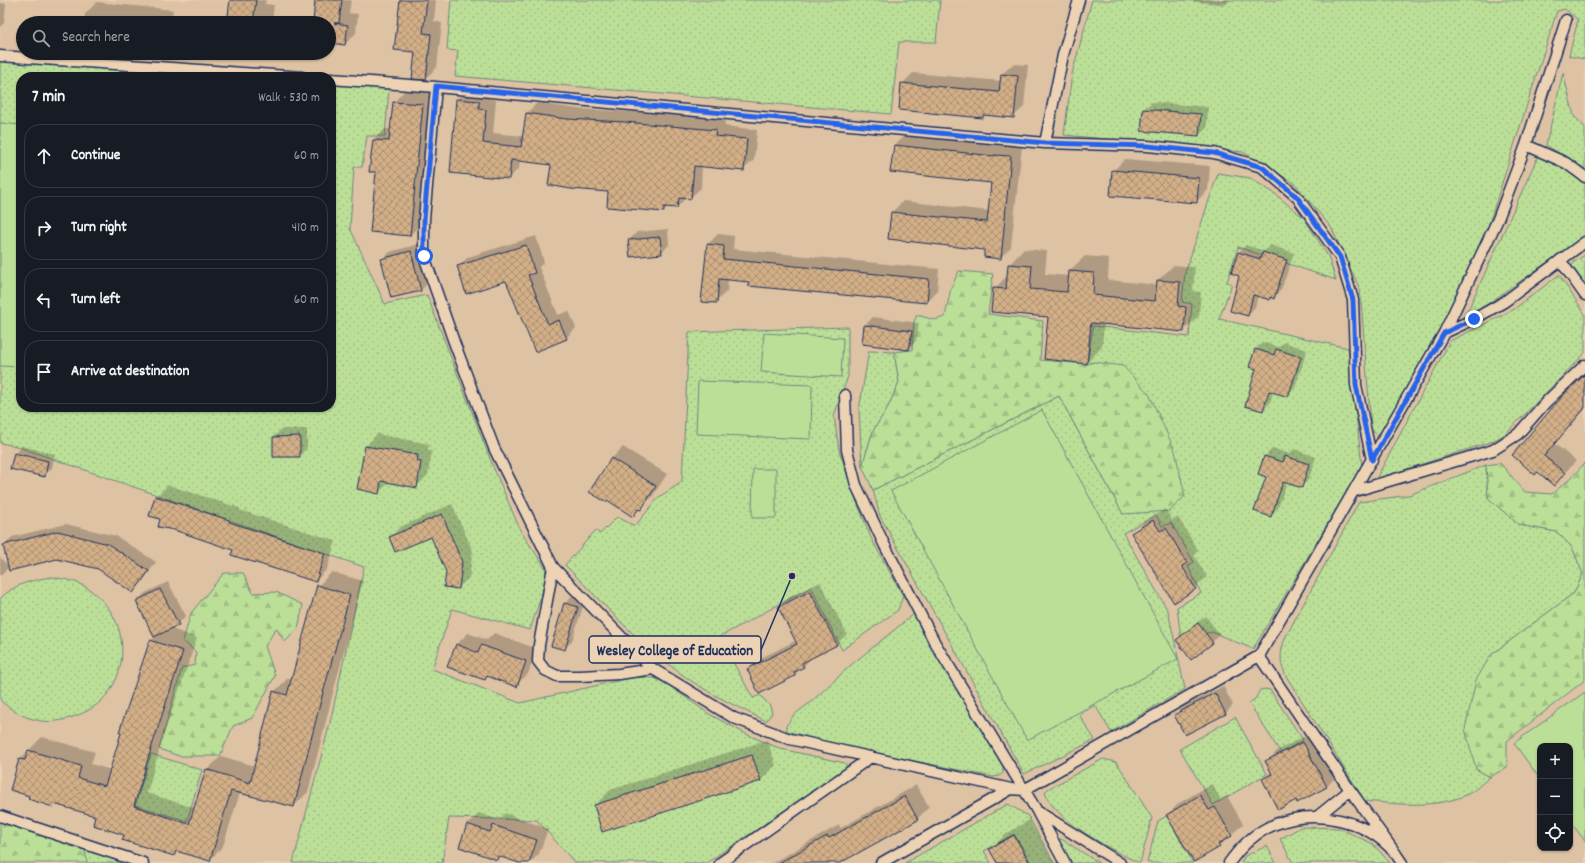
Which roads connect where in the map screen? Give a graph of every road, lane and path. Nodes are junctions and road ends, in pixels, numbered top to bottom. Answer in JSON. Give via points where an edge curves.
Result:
{"nodes":[{"id":1,"x":1079,"y":0,"type":"edge"},
{"id":2,"x":1566,"y":20,"type":"dead end"},
{"id":3,"x":0,"y":56,"type":"edge"},
{"id":4,"x":16,"y":57,"type":"edge"},
{"id":5,"x":58,"y":60,"type":"edge"},
{"id":6,"x":230,"y":72,"type":"edge"},
{"id":7,"x":336,"y":79,"type":"edge"},
{"id":8,"x":436,"y":86,"type":"junction"},
{"id":9,"x":1045,"y":143,"type":"junction"},
{"id":10,"x":1526,"y":145,"type":"junction"},
{"id":11,"x":1585,"y":177,"type":"edge"},
{"id":12,"x":1585,"y":242,"type":"edge"},
{"id":13,"x":1560,"y":260,"type":"junction"},
{"id":14,"x":1585,"y":295,"type":"edge"},
{"id":15,"x":1444,"y":333,"type":"junction"},
{"id":16,"x":1585,"y":365,"type":"edge"},
{"id":17,"x":845,"y":395,"type":"dead end"},
{"id":18,"x":1372,"y":460,"type":"junction"},
{"id":19,"x":1354,"y":491,"type":"junction"},
{"id":20,"x":552,"y":567,"type":"junction"},
{"id":21,"x":1258,"y":656,"type":"junction"},
{"id":22,"x":653,"y":669,"type":"junction"},
{"id":23,"x":871,"y":757,"type":"junction"},
{"id":24,"x":1011,"y":789,"type":"junction"},
{"id":25,"x":1024,"y":790,"type":"junction"},
{"id":26,"x":1350,"y":790,"type":"junction"},
{"id":27,"x":1037,"y":811,"type":"junction"},
{"id":28,"x":0,"y":816,"type":"edge"},
{"id":29,"x":1318,"y":816,"type":"junction"},
{"id":30,"x":1399,"y":858,"type":"edge"},
{"id":31,"x":143,"y":863,"type":"edge"},
{"id":32,"x":720,"y":863,"type":"edge"},
{"id":33,"x":881,"y":863,"type":"edge"},
{"id":34,"x":1065,"y":863,"type":"edge"},
{"id":35,"x":1120,"y":863,"type":"edge"},
{"id":36,"x":1229,"y":863,"type":"edge"}],
"edges":[{"from":1,"to":9,"type":"lane","via":[[1063,55]]},
{"from":2,"to":10,"type":"lane"},
{"from":3,"to":4,"type":"lane"},
{"from":5,"to":6,"type":"lane"},
{"from":7,"to":8,"type":"lane"},
{"from":8,"to":9,"type":"lane"},
{"from":8,"to":20,"type":"lane","via":[[424,219],[424,256],[494,448]]},
{"from":9,"to":18,"type":"lane","via":[[1148,146],[1214,153],[1262,167],[1297,197],[1340,257],[1353,300],[1356,385]]},
{"from":10,"to":11,"type":"lane","via":[[1566,162]]},
{"from":10,"to":15,"type":"lane","via":[[1498,219]]},
{"from":12,"to":13,"type":"lane"},
{"from":13,"to":14,"type":"lane"},
{"from":13,"to":15,"type":"lane","via":[[1504,302]]},
{"from":15,"to":18,"type":"lane"},
{"from":16,"to":19,"type":"lane","via":[[1546,402],[1518,434],[1493,450]]},
{"from":17,"to":25,"type":"lane","via":[[847,450],[856,486],[935,643]]},
{"from":18,"to":19,"type":"lane"},
{"from":19,"to":21,"type":"lane"},
{"from":20,"to":22,"type":"lane"},
{"from":20,"to":22,"type":"lane","via":[[539,644],[538,661],[545,670],[556,676],[580,676]]},
{"from":21,"to":25,"type":"lane"},
{"from":21,"to":26,"type":"lane"},
{"from":22,"to":23,"type":"lane","via":[[734,718],[790,739]]},
{"from":23,"to":24,"type":"lane"},
{"from":23,"to":32,"type":"lane"},
{"from":24,"to":25,"type":"lane"},
{"from":24,"to":33,"type":"lane"},
{"from":25,"to":27,"type":"lane"},
{"from":26,"to":29,"type":"lane"},
{"from":26,"to":30,"type":"lane"},
{"from":27,"to":34,"type":"lane"},
{"from":27,"to":35,"type":"lane"},
{"from":28,"to":31,"type":"lane"},
{"from":29,"to":30,"type":"lane","via":[[1347,821],[1374,834]]},
{"from":29,"to":36,"type":"lane","via":[[1291,819],[1266,828],[1242,846]]}]}
